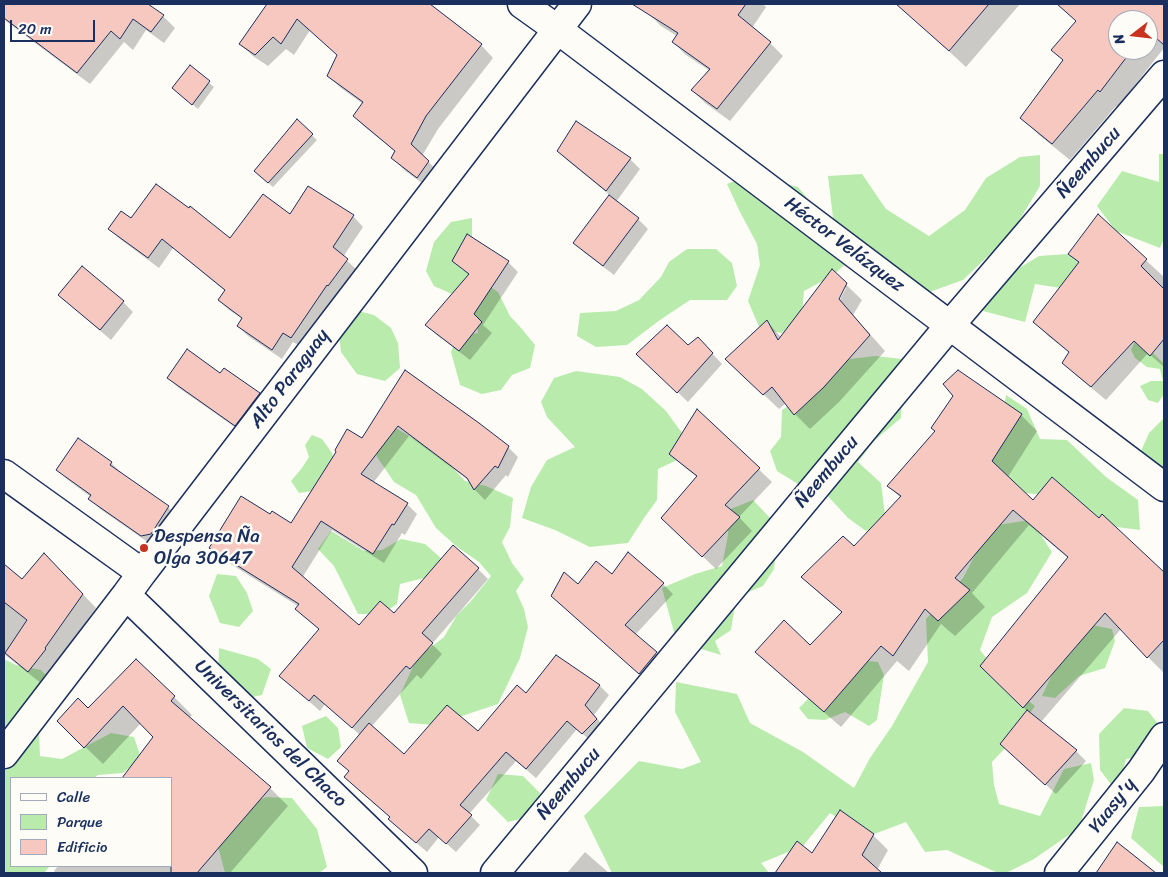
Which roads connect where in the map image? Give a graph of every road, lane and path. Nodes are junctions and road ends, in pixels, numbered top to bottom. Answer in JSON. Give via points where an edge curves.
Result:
{"nodes":[{"id":1,"x":522,"y":4,"type":"edge"},
{"id":2,"x":577,"y":4,"type":"edge"},
{"id":3,"x":557,"y":29,"type":"junction"},
{"id":4,"x":1164,"y":75,"type":"edge"},
{"id":5,"x":950,"y":325,"type":"junction"},
{"id":6,"x":4,"y":474,"type":"edge"},
{"id":7,"x":1164,"y":487,"type":"edge"},
{"id":8,"x":142,"y":573,"type":"junction"},
{"id":9,"x":126,"y":595,"type":"junction"},
{"id":10,"x":1164,"y":737,"type":"edge"},
{"id":11,"x":4,"y":754,"type":"edge"},
{"id":12,"x":413,"y":873,"type":"edge"},
{"id":13,"x":495,"y":873,"type":"edge"},
{"id":14,"x":1059,"y":873,"type":"edge"}],
"edges":[{"from":1,"to":3,"type":"street","name":"Héctor Velázquez"},
{"from":2,"to":3,"type":"street","name":"Alto Paraguay"},
{"from":3,"to":5,"type":"street","name":"Héctor Velázquez"},
{"from":3,"to":8,"type":"street","name":"Alto Paraguay"},
{"from":4,"to":5,"type":"street","name":"Ñeembucu"},
{"from":5,"to":7,"type":"street","name":"Héctor Velázquez"},
{"from":5,"to":13,"type":"street","name":"Ñeembucu"},
{"from":6,"to":8,"type":"street"},
{"from":8,"to":9,"type":"street","name":"Alto Paraguay"},
{"from":9,"to":11,"type":"street","name":"Alto Paraguay"},
{"from":9,"to":12,"type":"street","name":"Universitarios del Chaco"},
{"from":10,"to":14,"type":"street","name":"Yuasy'y","via":[[1141,771]]}]}
